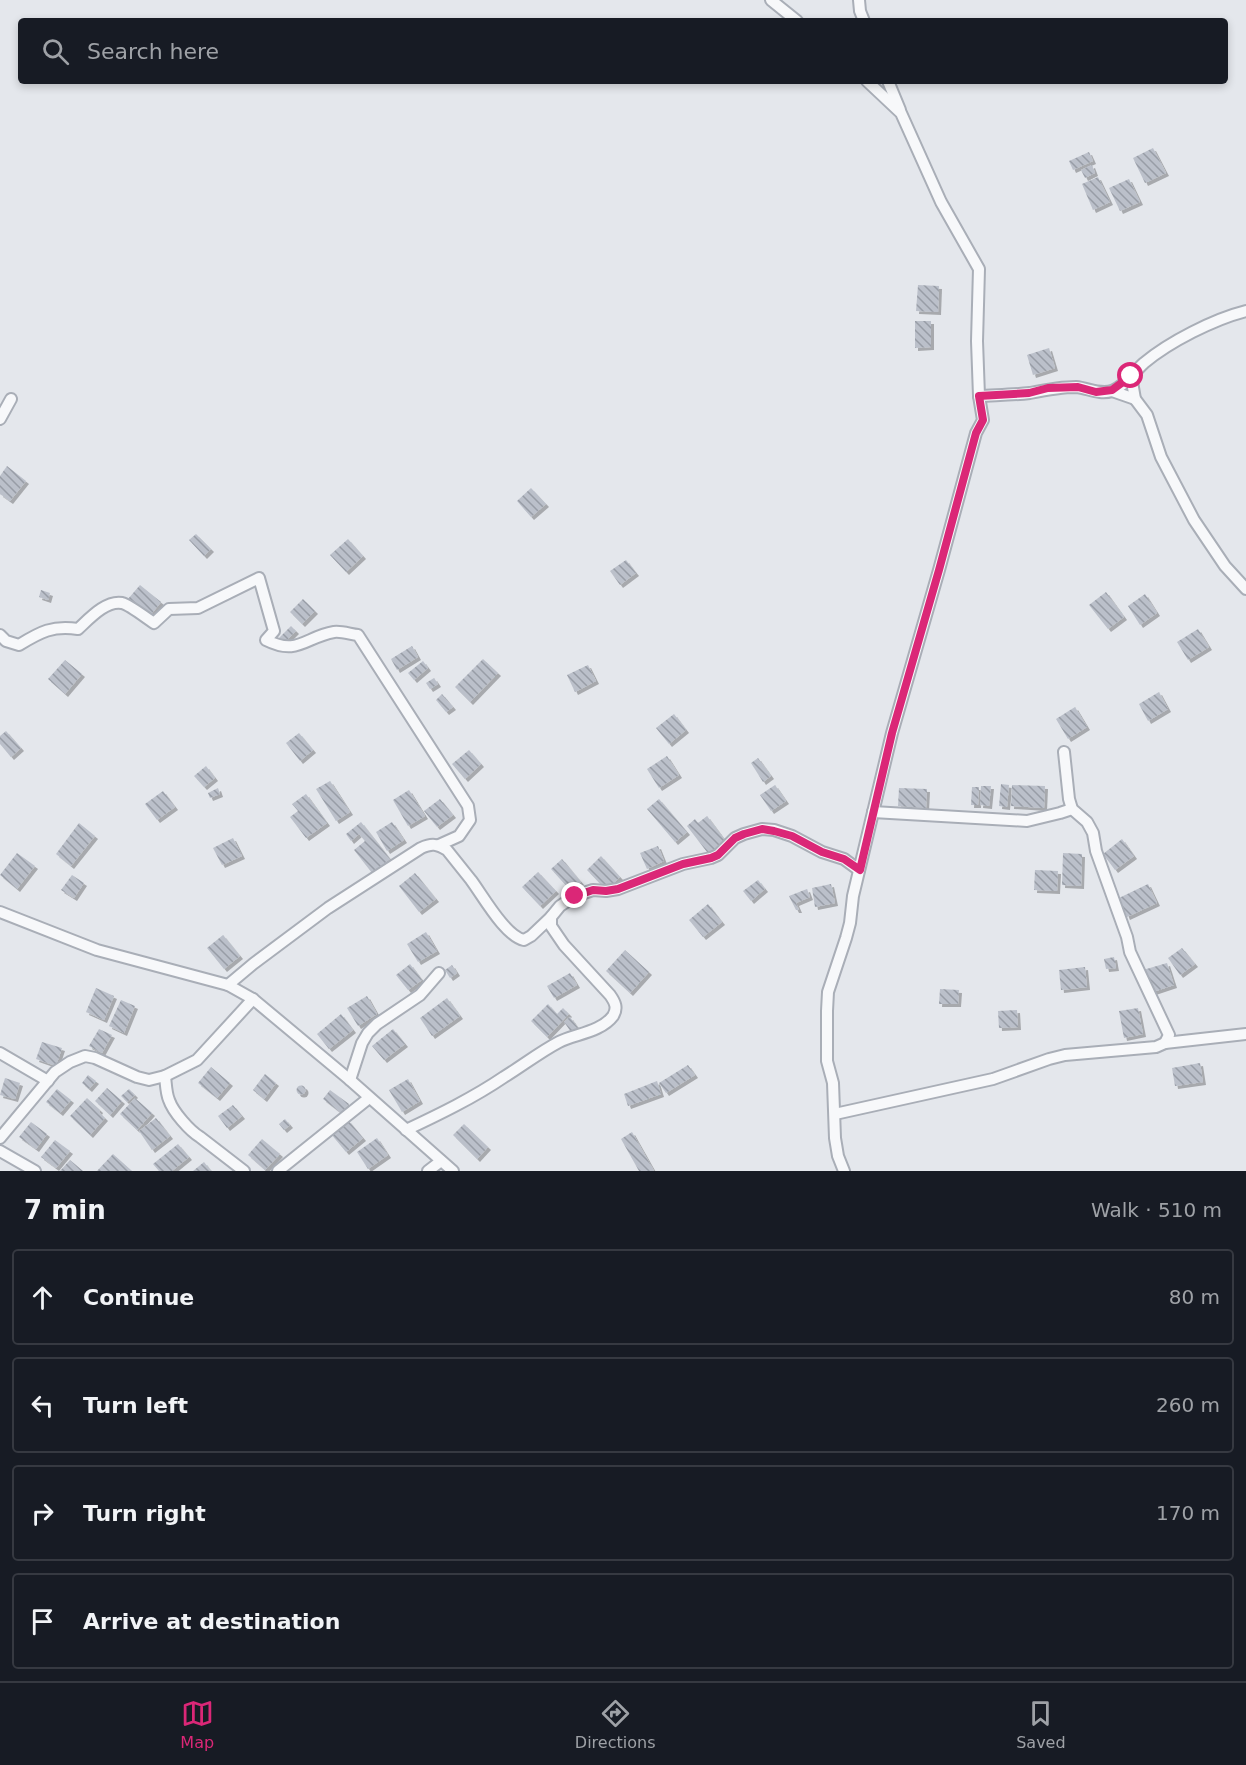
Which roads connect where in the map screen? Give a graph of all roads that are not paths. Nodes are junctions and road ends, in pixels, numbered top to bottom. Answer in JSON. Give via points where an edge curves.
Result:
{"nodes":[{"id":1,"x":771,"y":0,"type":"edge"},
{"id":2,"x":859,"y":0,"type":"edge"},
{"id":3,"x":792,"y":18,"type":"edge"},
{"id":4,"x":863,"y":18,"type":"edge"},
{"id":5,"x":870,"y":84,"type":"edge"},
{"id":6,"x":889,"y":84,"type":"edge"},
{"id":7,"x":901,"y":113,"type":"junction"},
{"id":8,"x":1246,"y":311,"type":"edge"},
{"id":9,"x":1131,"y":376,"type":"junction"},
{"id":10,"x":1112,"y":390,"type":"junction"},
{"id":11,"x":979,"y":396,"type":"junction"},
{"id":12,"x":12,"y":399,"type":"dead end"},
{"id":13,"x":1135,"y":399,"type":"junction"},
{"id":14,"x":0,"y":419,"type":"edge"},
{"id":15,"x":1246,"y":589,"type":"edge"},
{"id":16,"x":0,"y":635,"type":"edge"},
{"id":17,"x":1064,"y":752,"type":"dead end"},
{"id":18,"x":1072,"y":809,"type":"junction"},
{"id":19,"x":873,"y":812,"type":"junction"},
{"id":20,"x":439,"y":845,"type":"junction"},
{"id":21,"x":860,"y":870,"type":"junction"},
{"id":22,"x":0,"y":912,"type":"edge"},
{"id":23,"x":552,"y":917,"type":"junction"},
{"id":24,"x":439,"y":973,"type":"dead end"},
{"id":25,"x":228,"y":985,"type":"junction"},
{"id":26,"x":253,"y":999,"type":"junction"},
{"id":27,"x":1246,"y":1034,"type":"edge"},
{"id":28,"x":1165,"y":1043,"type":"junction"},
{"id":29,"x":0,"y":1053,"type":"edge"},
{"id":30,"x":165,"y":1076,"type":"junction"},
{"id":31,"x":48,"y":1080,"type":"junction"},
{"id":32,"x":350,"y":1080,"type":"junction"},
{"id":33,"x":369,"y":1098,"type":"junction"},
{"id":34,"x":835,"y":1114,"type":"junction"},
{"id":35,"x":406,"y":1130,"type":"junction"},
{"id":36,"x":0,"y":1138,"type":"edge"},
{"id":37,"x":0,"y":1151,"type":"edge"},
{"id":38,"x":441,"y":1161,"type":"junction"},
{"id":39,"x":35,"y":1171,"type":"edge"},
{"id":40,"x":244,"y":1171,"type":"edge"},
{"id":41,"x":278,"y":1171,"type":"edge"},
{"id":42,"x":428,"y":1171,"type":"edge"},
{"id":43,"x":453,"y":1171,"type":"edge"},
{"id":44,"x":844,"y":1171,"type":"edge"}],
"edges":[{"from":1,"to":3,"type":"street"},
{"from":2,"to":4,"type":"street"},
{"from":5,"to":7,"type":"street"},
{"from":6,"to":7,"type":"street"},
{"from":7,"to":11,"type":"street","via":[[941,202],[979,269]]},
{"from":8,"to":9,"type":"street","via":[[1183,338]]},
{"from":9,"to":10,"type":"street"},
{"from":9,"to":13,"type":"street"},
{"from":10,"to":11,"type":"street","via":[[1048,388]]},
{"from":10,"to":13,"type":"street"},
{"from":11,"to":19,"type":"street","via":[[983,420],[976,433]]},
{"from":12,"to":14,"type":"street"},
{"from":13,"to":15,"type":"street","via":[[1147,415],[1161,457],[1194,520]]},
{"from":16,"to":20,"type":"street","via":[[19,645],[39,633],[78,628],[112,604],[123,603],[154,623],[169,609],[198,608],[259,578],[274,631],[266,640],[285,647],[335,632],[357,635],[468,806],[470,819],[459,836]]},
{"from":17,"to":18,"type":"street"},
{"from":18,"to":19,"type":"street","via":[[1027,820]]},
{"from":18,"to":28,"type":"street","via":[[1093,833],[1130,952],[1169,1035]]},
{"from":19,"to":21,"type":"street"},
{"from":20,"to":23,"type":"street","via":[[518,939],[531,936]]},
{"from":20,"to":25,"type":"street","via":[[421,848],[328,908]]},
{"from":21,"to":23,"type":"street","via":[[792,836],[762,829],[735,838],[711,858],[683,864],[618,889],[593,890],[575,896]]},
{"from":21,"to":34,"type":"street","via":[[850,923],[828,992],[826,1061]]},
{"from":22,"to":25,"type":"street","via":[[97,950]]},
{"from":23,"to":35,"type":"street","via":[[551,926],[564,945],[615,1002],[613,1016],[592,1030],[558,1042],[458,1106]]},
{"from":24,"to":32,"type":"street","via":[[420,995],[368,1033]]},
{"from":25,"to":26,"type":"street"},
{"from":26,"to":30,"type":"street","via":[[197,1060]]},
{"from":26,"to":32,"type":"street"},
{"from":27,"to":28,"type":"street"},
{"from":28,"to":34,"type":"street","via":[[1065,1055],[993,1079]]},
{"from":29,"to":31,"type":"street"},
{"from":30,"to":31,"type":"street","via":[[149,1080],[85,1056],[70,1062]]},
{"from":30,"to":40,"type":"street","via":[[171,1106],[193,1133]]},
{"from":31,"to":36,"type":"street"},
{"from":32,"to":33,"type":"street"},
{"from":33,"to":35,"type":"street"},
{"from":33,"to":41,"type":"street"},
{"from":34,"to":44,"type":"street","via":[[835,1138]]},
{"from":35,"to":38,"type":"street"},
{"from":37,"to":39,"type":"street"},
{"from":38,"to":42,"type":"street"},
{"from":38,"to":43,"type":"street"}]}
